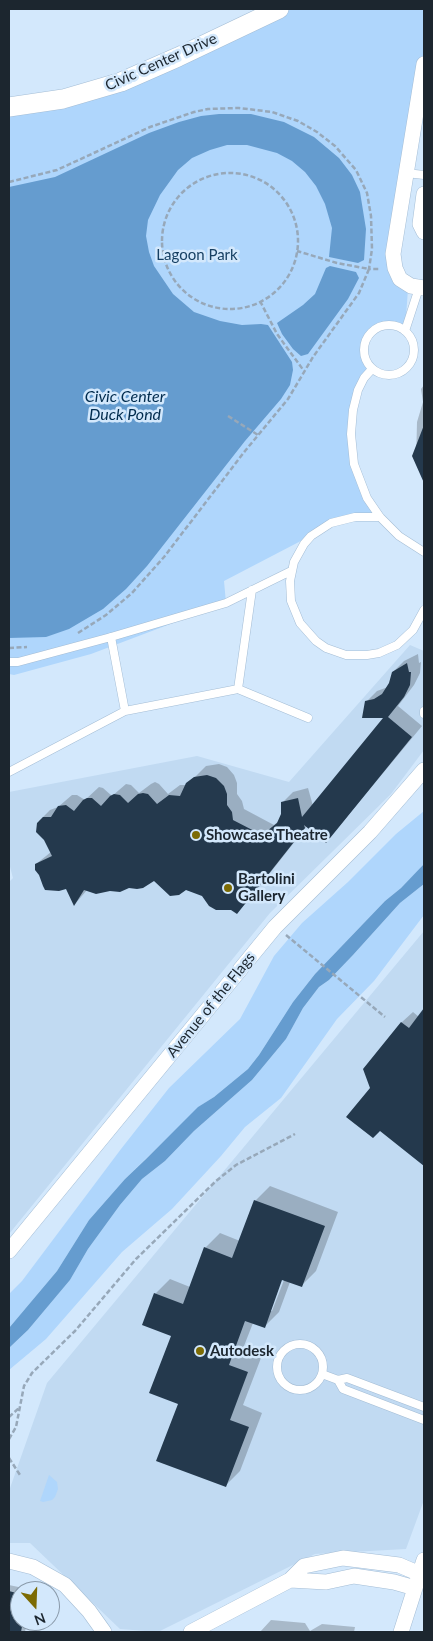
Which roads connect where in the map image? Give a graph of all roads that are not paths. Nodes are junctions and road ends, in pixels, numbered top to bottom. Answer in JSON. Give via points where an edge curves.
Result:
{"nodes":[{"id":1,"x":279,"y":9,"type":"edge"},
{"id":2,"x":424,"y":64,"type":"edge"},
{"id":3,"x":9,"y":107,"type":"edge"},
{"id":4,"x":406,"y":174,"type":"junction"},
{"id":5,"x":424,"y":175,"type":"edge"},
{"id":6,"x":424,"y":194,"type":"edge"},
{"id":7,"x":424,"y":232,"type":"edge"},
{"id":8,"x":422,"y":288,"type":"edge"},
{"id":9,"x":405,"y":331,"type":"junction"},
{"id":10,"x":372,"y":369,"type":"junction"},
{"id":11,"x":380,"y":517,"type":"junction"},
{"id":12,"x":424,"y":552,"type":"edge"},
{"id":13,"x":291,"y":571,"type":"junction"},
{"id":14,"x":252,"y":590,"type":"junction"},
{"id":15,"x":424,"y":610,"type":"edge"},
{"id":16,"x":111,"y":637,"type":"junction"},
{"id":17,"x":9,"y":662,"type":"edge"},
{"id":18,"x":238,"y":689,"type":"junction"},
{"id":19,"x":124,"y":711,"type":"junction"},
{"id":20,"x":308,"y":718,"type":"dead end"},
{"id":21,"x":424,"y":770,"type":"edge"},
{"id":22,"x":9,"y":772,"type":"edge"},
{"id":23,"x":9,"y":1251,"type":"edge"},
{"id":24,"x":322,"y":1374,"type":"junction"},
{"id":25,"x":338,"y":1380,"type":"junction"},
{"id":26,"x":424,"y":1407,"type":"edge"},
{"id":27,"x":424,"y":1420,"type":"edge"},
{"id":28,"x":9,"y":1561,"type":"edge"},
{"id":29,"x":419,"y":1574,"type":"edge"},
{"id":30,"x":104,"y":1632,"type":"edge"},
{"id":31,"x":191,"y":1632,"type":"edge"},
{"id":32,"x":401,"y":1632,"type":"edge"}],
"edges":[{"from":1,"to":3,"type":"street","name":"Civic Center Drive","via":[[108,87]]},
{"from":2,"to":4,"type":"street"},
{"from":4,"to":5,"type":"lane"},
{"from":4,"to":8,"type":"street","via":[[393,254],[400,279]]},
{"from":6,"to":7,"type":"street","via":[[420,224]]},
{"from":8,"to":9,"type":"lane"},
{"from":9,"to":10,"type":"lane","via":[[387,325],[370,334],[364,352]]},
{"from":9,"to":10,"type":"lane","via":[[414,348],[408,366],[390,375]]},
{"from":10,"to":11,"type":"lane","via":[[356,396],[351,434],[354,464],[361,486]]},
{"from":11,"to":12,"type":"lane","via":[[399,536]]},
{"from":11,"to":13,"type":"lane","via":[[343,518],[320,528],[298,552]]},
{"from":13,"to":14,"type":"lane"},
{"from":13,"to":15,"type":"lane","via":[[290,591],[300,622],[316,641],[346,655],[367,655],[398,645],[413,630]]},
{"from":14,"to":16,"type":"lane","via":[[226,603]]},
{"from":14,"to":18,"type":"lane"},
{"from":16,"to":17,"type":"lane"},
{"from":16,"to":19,"type":"lane"},
{"from":18,"to":19,"type":"lane"},
{"from":18,"to":20,"type":"lane"},
{"from":19,"to":22,"type":"lane"},
{"from":21,"to":23,"type":"street","name":"Avenue of the Flags","via":[[376,826],[275,927]]},
{"from":24,"to":24,"type":"lane","via":[[321,1356],[308,1345],[290,1346],[278,1359],[279,1377],[292,1389],[310,1388]]},
{"from":24,"to":25,"type":"lane"},
{"from":25,"to":26,"type":"lane","via":[[347,1378]]},
{"from":25,"to":27,"type":"lane","via":[[343,1389]]},
{"from":28,"to":30,"type":"street","via":[[33,1567],[65,1585]]},
{"from":29,"to":31,"type":"street","via":[[394,1582],[354,1576],[326,1582],[290,1580]]},
{"from":29,"to":32,"type":"street"}]}
